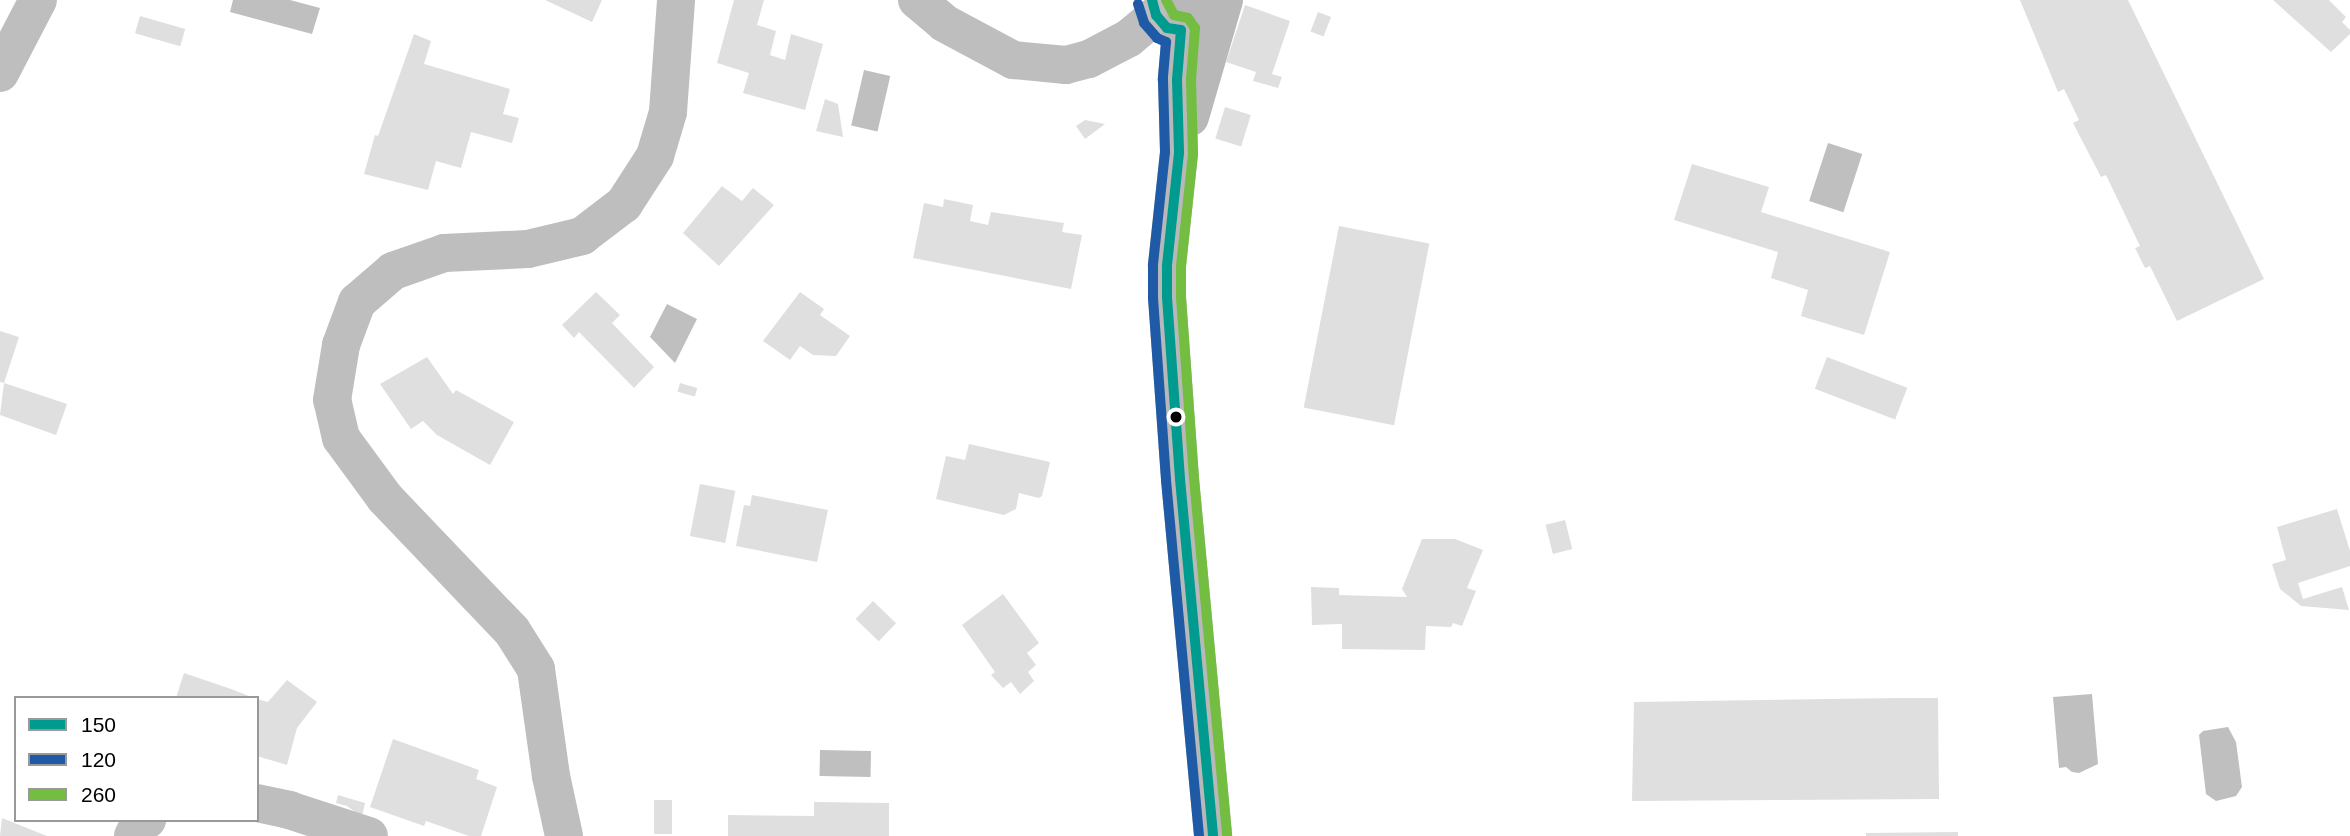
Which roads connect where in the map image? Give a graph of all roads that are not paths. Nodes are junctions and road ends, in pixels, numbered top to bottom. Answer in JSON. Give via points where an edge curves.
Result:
{"nodes":[{"id":1,"x":38,"y":0,"type":"edge"},
{"id":2,"x":676,"y":0,"type":"edge"},
{"id":3,"x":917,"y":0,"type":"edge"},
{"id":4,"x":1187,"y":11,"type":"edge"},
{"id":5,"x":0,"y":73,"type":"edge"},
{"id":6,"x":259,"y":804,"type":"edge"},
{"id":7,"x":144,"y":822,"type":"edge"},
{"id":8,"x":133,"y":836,"type":"edge"},
{"id":9,"x":369,"y":836,"type":"edge"},
{"id":10,"x":564,"y":836,"type":"edge"},
{"id":11,"x":1213,"y":836,"type":"edge"}],
"edges":[{"from":1,"to":5,"type":"street"},
{"from":2,"to":10,"type":"street","via":[[668,112],[655,156],[624,204],[582,236],[528,249],[444,253],[393,271],[357,302],[341,345],[332,400],[341,438],[385,498],[512,631],[536,669]]},
{"from":3,"to":4,"type":"street","via":[[944,23],[1013,60],[1066,65],[1089,59]]},
{"from":4,"to":11,"type":"main road","via":[[1167,297]]},
{"from":6,"to":9,"type":"street"},
{"from":7,"to":8,"type":"street"}]}
